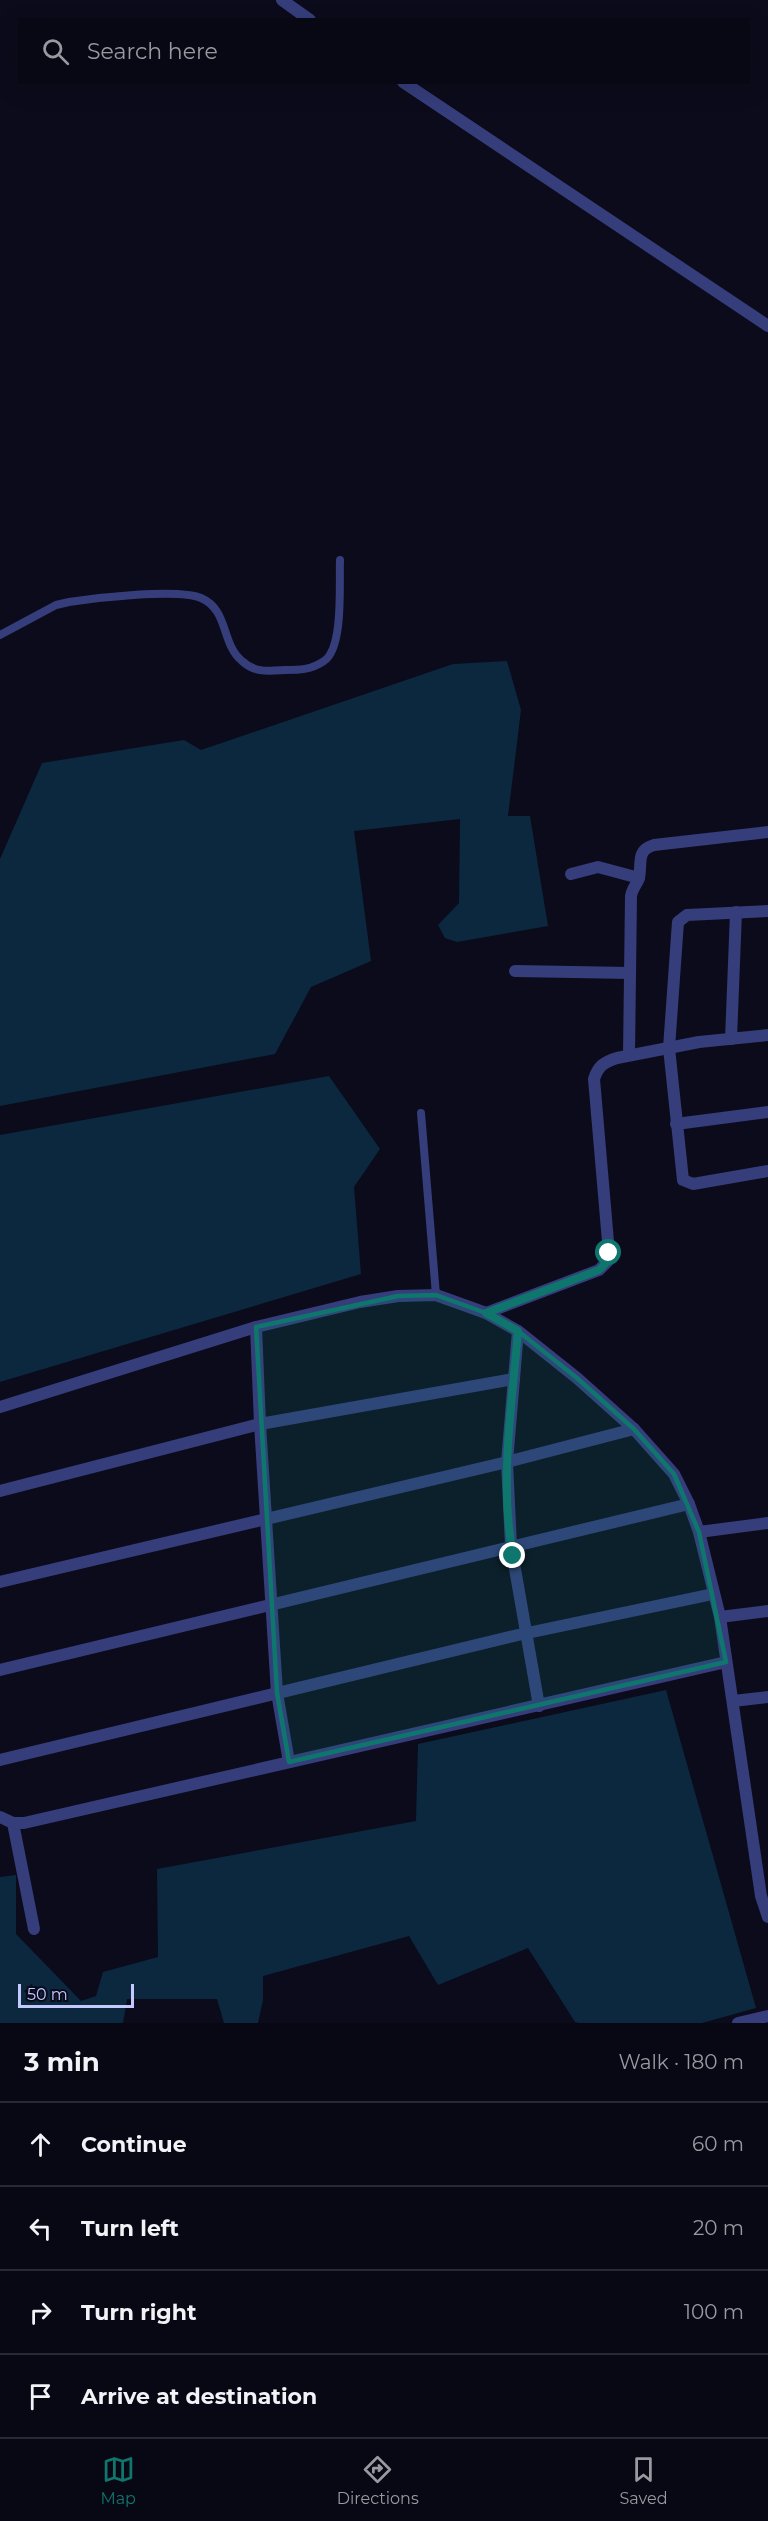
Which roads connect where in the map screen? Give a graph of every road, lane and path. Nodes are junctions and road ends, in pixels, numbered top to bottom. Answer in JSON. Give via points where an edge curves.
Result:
{"nodes":[{"id":1,"x":282,"y":0,"type":"edge"},
{"id":2,"x":307,"y":18,"type":"edge"},
{"id":3,"x":407,"y":84,"type":"edge"},
{"id":4,"x":768,"y":326,"type":"edge"},
{"id":5,"x":340,"y":560,"type":"dead end"},
{"id":6,"x":0,"y":635,"type":"edge"},
{"id":7,"x":768,"y":832,"type":"edge"},
{"id":8,"x":571,"y":874,"type":"dead end"},
{"id":9,"x":639,"y":878,"type":"junction"},
{"id":10,"x":768,"y":911,"type":"edge"},
{"id":11,"x":736,"y":912,"type":"junction"},
{"id":12,"x":515,"y":971,"type":"dead end"},
{"id":13,"x":630,"y":973,"type":"junction"},
{"id":14,"x":768,"y":1035,"type":"edge"},
{"id":15,"x":731,"y":1039,"type":"junction"},
{"id":16,"x":669,"y":1048,"type":"junction"},
{"id":17,"x":629,"y":1055,"type":"junction"},
{"id":18,"x":768,"y":1112,"type":"edge"},
{"id":19,"x":421,"y":1113,"type":"dead end"},
{"id":20,"x":676,"y":1124,"type":"junction"},
{"id":21,"x":768,"y":1171,"type":"edge"},
{"id":22,"x":436,"y":1295,"type":"junction"},
{"id":23,"x":486,"y":1313,"type":"junction"},
{"id":24,"x":256,"y":1327,"type":"junction"},
{"id":25,"x":518,"y":1331,"type":"junction"},
{"id":26,"x":514,"y":1379,"type":"junction"},
{"id":27,"x":0,"y":1407,"type":"edge"},
{"id":28,"x":260,"y":1424,"type":"junction"},
{"id":29,"x":634,"y":1429,"type":"junction"},
{"id":30,"x":507,"y":1462,"type":"junction"},
{"id":31,"x":0,"y":1491,"type":"edge"},
{"id":32,"x":689,"y":1504,"type":"junction"},
{"id":33,"x":267,"y":1521,"type":"junction"},
{"id":34,"x":768,"y":1523,"type":"edge"},
{"id":35,"x":699,"y":1532,"type":"junction"},
{"id":36,"x":511,"y":1546,"type":"junction"},
{"id":37,"x":0,"y":1582,"type":"edge"},
{"id":38,"x":714,"y":1593,"type":"junction"},
{"id":39,"x":271,"y":1606,"type":"junction"},
{"id":40,"x":768,"y":1611,"type":"edge"},
{"id":41,"x":720,"y":1617,"type":"junction"},
{"id":42,"x":526,"y":1634,"type":"junction"},
{"id":43,"x":726,"y":1662,"type":"junction"},
{"id":44,"x":0,"y":1670,"type":"edge"},
{"id":45,"x":277,"y":1693,"type":"junction"},
{"id":46,"x":768,"y":1697,"type":"edge"},
{"id":47,"x":733,"y":1701,"type":"junction"},
{"id":48,"x":539,"y":1706,"type":"junction"},
{"id":49,"x":0,"y":1760,"type":"edge"},
{"id":50,"x":289,"y":1762,"type":"junction"},
{"id":51,"x":0,"y":1805,"type":"edge"},
{"id":52,"x":5,"y":1819,"type":"edge"},
{"id":53,"x":768,"y":1917,"type":"edge"},
{"id":54,"x":34,"y":1929,"type":"dead end"},
{"id":55,"x":768,"y":2016,"type":"edge"},
{"id":56,"x":738,"y":2023,"type":"edge"}],
"edges":[{"from":1,"to":2,"type":"street"},
{"from":3,"to":4,"type":"street"},
{"from":5,"to":6,"type":"lane","via":[[338,636],[326,660],[307,670],[257,671],[240,660],[215,608],[192,595],[69,602]]},
{"from":7,"to":9,"type":"street","via":[[647,847],[640,856]]},
{"from":8,"to":9,"type":"street","via":[[605,868]]},
{"from":9,"to":13,"type":"street","via":[[631,896]]},
{"from":10,"to":11,"type":"street"},
{"from":11,"to":15,"type":"street"},
{"from":11,"to":16,"type":"street","via":[[687,915],[678,922]]},
{"from":12,"to":13,"type":"street"},
{"from":13,"to":17,"type":"street"},
{"from":14,"to":15,"type":"street"},
{"from":15,"to":16,"type":"street"},
{"from":16,"to":17,"type":"street"},
{"from":16,"to":20,"type":"street"},
{"from":17,"to":23,"type":"street","via":[[605,1062],[594,1079],[608,1261],[599,1270]]},
{"from":18,"to":20,"type":"street"},
{"from":19,"to":22,"type":"lane"},
{"from":20,"to":21,"type":"street","via":[[681,1174],[687,1183]]},
{"from":22,"to":23,"type":"street"},
{"from":22,"to":24,"type":"street","via":[[360,1302]]},
{"from":23,"to":25,"type":"street"},
{"from":24,"to":27,"type":"street"},
{"from":24,"to":28,"type":"street"},
{"from":25,"to":26,"type":"street"},
{"from":25,"to":29,"type":"street"},
{"from":26,"to":28,"type":"street"},
{"from":26,"to":30,"type":"street"},
{"from":28,"to":31,"type":"street"},
{"from":28,"to":33,"type":"street"},
{"from":29,"to":30,"type":"street"},
{"from":29,"to":32,"type":"street","via":[[674,1474]]},
{"from":30,"to":33,"type":"street"},
{"from":30,"to":36,"type":"street"},
{"from":32,"to":35,"type":"street"},
{"from":32,"to":36,"type":"street"},
{"from":33,"to":37,"type":"street"},
{"from":33,"to":39,"type":"street"},
{"from":34,"to":35,"type":"street"},
{"from":35,"to":38,"type":"street"},
{"from":36,"to":39,"type":"street"},
{"from":36,"to":42,"type":"street"},
{"from":38,"to":41,"type":"street"},
{"from":38,"to":42,"type":"street"},
{"from":39,"to":44,"type":"street"},
{"from":39,"to":45,"type":"street"},
{"from":40,"to":41,"type":"street"},
{"from":41,"to":43,"type":"street"},
{"from":42,"to":45,"type":"street"},
{"from":42,"to":48,"type":"street"},
{"from":43,"to":47,"type":"street"},
{"from":43,"to":48,"type":"street"},
{"from":45,"to":49,"type":"street"},
{"from":45,"to":50,"type":"street"},
{"from":46,"to":47,"type":"street"},
{"from":47,"to":53,"type":"street","via":[[761,1896]]},
{"from":48,"to":50,"type":"street"},
{"from":50,"to":52,"type":"street","via":[[24,1823]]},
{"from":51,"to":52,"type":"street"},
{"from":52,"to":54,"type":"street"},
{"from":55,"to":56,"type":"street"}]}
